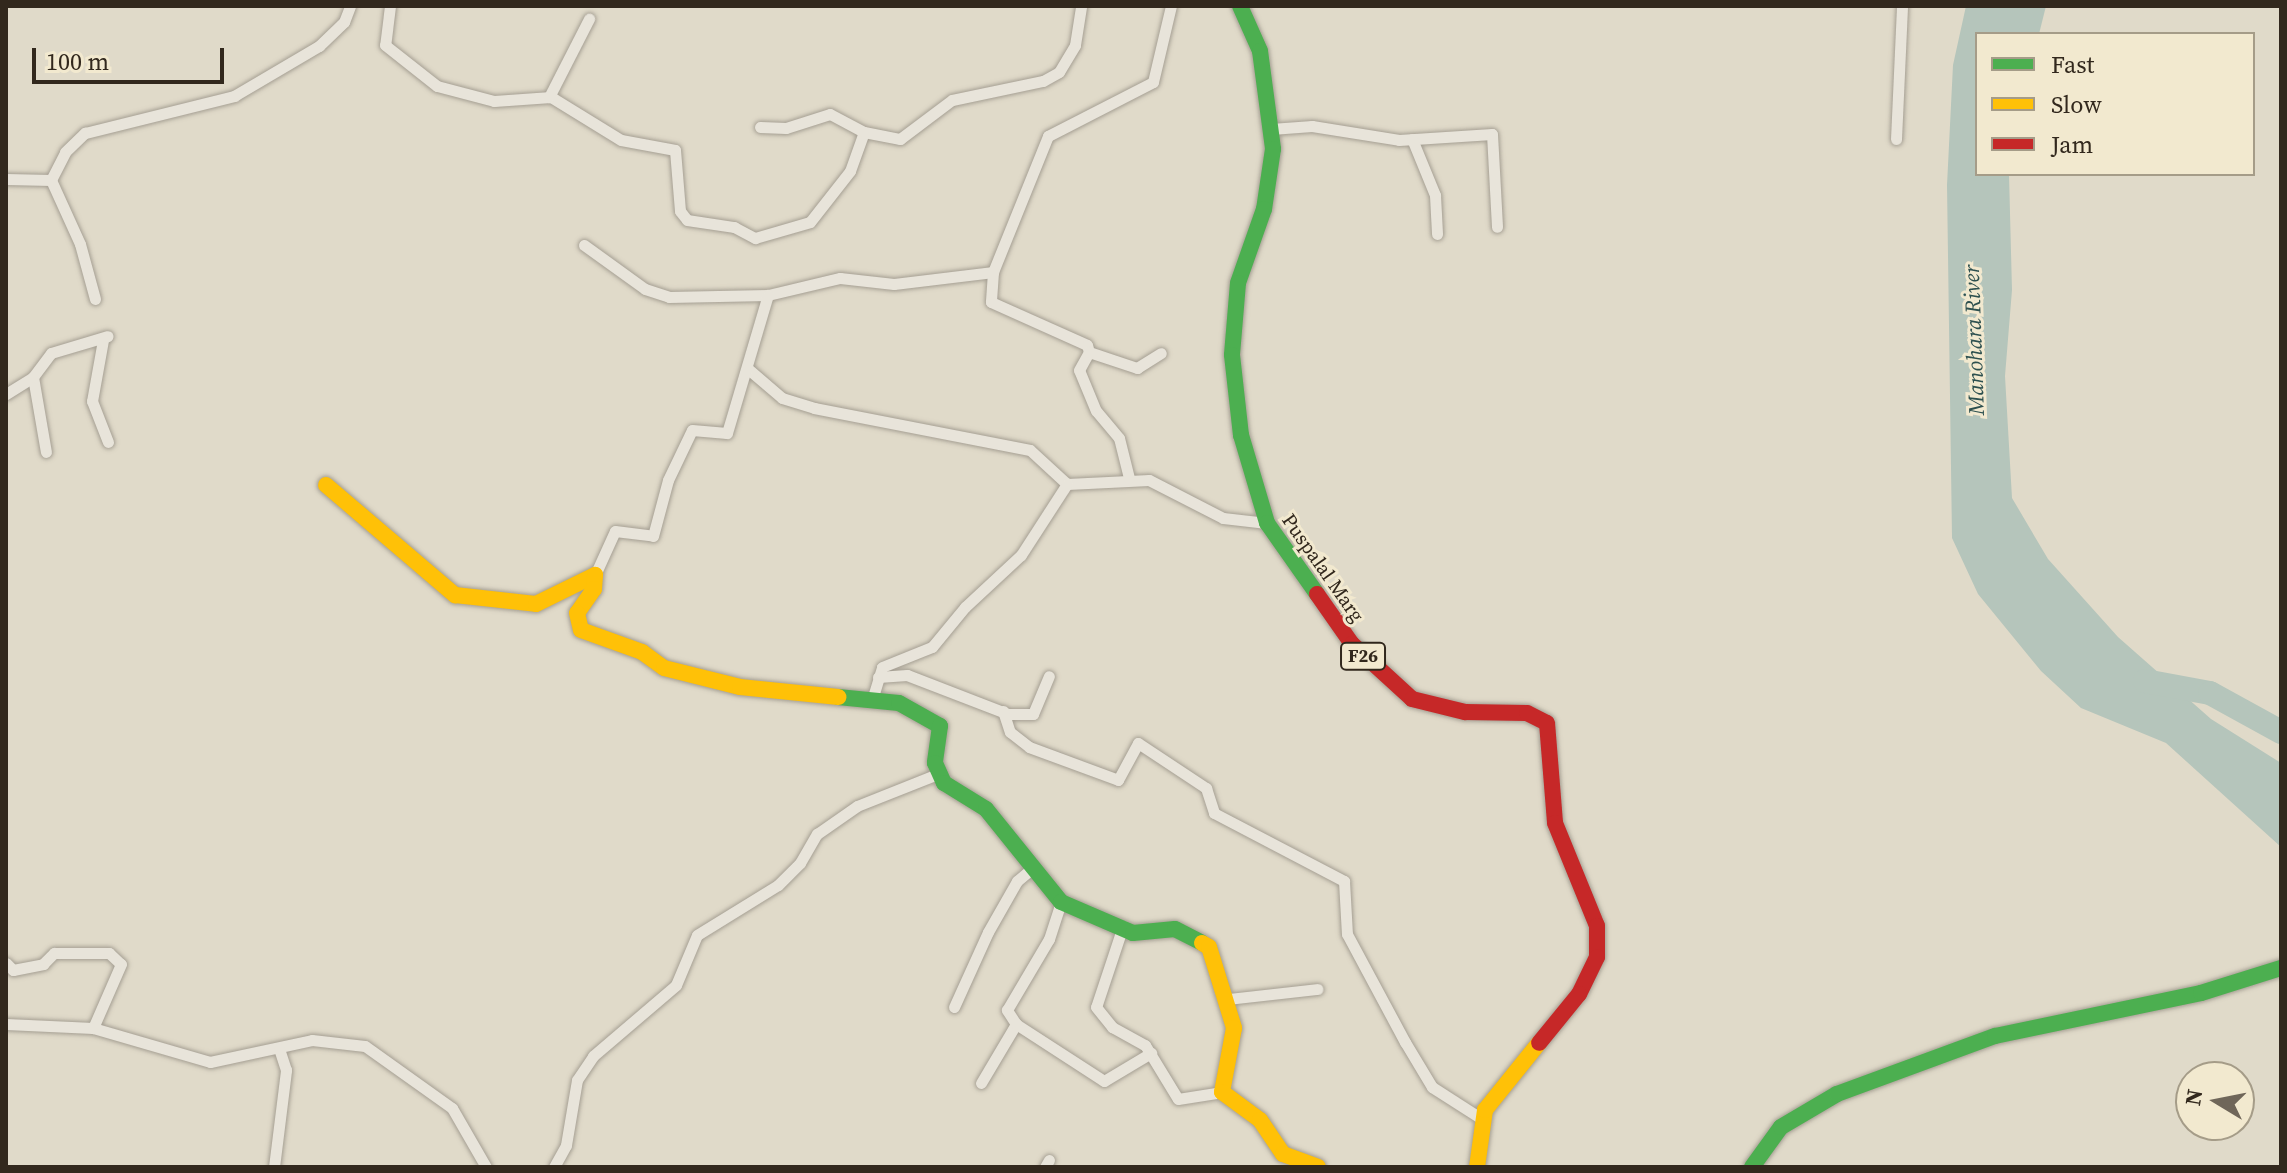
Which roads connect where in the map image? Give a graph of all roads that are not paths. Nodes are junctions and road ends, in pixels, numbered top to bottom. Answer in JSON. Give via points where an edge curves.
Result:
{"nodes":[{"id":1,"x":350,"y":6,"type":"edge"},
{"id":2,"x":390,"y":6,"type":"edge"},
{"id":3,"x":1081,"y":6,"type":"edge"},
{"id":4,"x":1171,"y":6,"type":"edge"},
{"id":5,"x":1240,"y":6,"type":"edge"},
{"id":6,"x":1902,"y":6,"type":"edge"},
{"id":7,"x":589,"y":19,"type":"dead end"},
{"id":8,"x":549,"y":97,"type":"junction"},
{"id":9,"x":760,"y":127,"type":"dead end"},
{"id":10,"x":1271,"y":129,"type":"junction"},
{"id":11,"x":864,"y":132,"type":"junction"},
{"id":12,"x":1412,"y":139,"type":"junction"},
{"id":13,"x":1896,"y":139,"type":"dead end"},
{"id":14,"x":6,"y":179,"type":"edge"},
{"id":15,"x":51,"y":180,"type":"junction"},
{"id":16,"x":1497,"y":227,"type":"dead end"},
{"id":17,"x":1437,"y":234,"type":"dead end"},
{"id":18,"x":584,"y":245,"type":"dead end"},
{"id":19,"x":993,"y":272,"type":"junction"},
{"id":20,"x":768,"y":295,"type":"junction"},
{"id":21,"x":95,"y":299,"type":"dead end"},
{"id":22,"x":1089,"y":352,"type":"junction"},
{"id":23,"x":1161,"y":353,"type":"dead end"},
{"id":24,"x":747,"y":368,"type":"junction"},
{"id":25,"x":33,"y":377,"type":"junction"},
{"id":26,"x":6,"y":394,"type":"edge"},
{"id":27,"x":108,"y":442,"type":"dead end"},
{"id":28,"x":46,"y":452,"type":"dead end"},
{"id":29,"x":1129,"y":478,"type":"junction"},
{"id":30,"x":1067,"y":484,"type":"junction"},
{"id":31,"x":326,"y":485,"type":"dead end"},
{"id":32,"x":1267,"y":523,"type":"junction"},
{"id":33,"x":595,"y":575,"type":"junction"},
{"id":34,"x":1049,"y":676,"type":"dead end"},
{"id":35,"x":878,"y":677,"type":"junction"},
{"id":36,"x":872,"y":700,"type":"junction"},
{"id":37,"x":1003,"y":711,"type":"junction"},
{"id":38,"x":938,"y":774,"type":"junction"},
{"id":39,"x":1035,"y":866,"type":"junction"},
{"id":40,"x":1061,"y":902,"type":"junction"},
{"id":41,"x":1123,"y":926,"type":"junction"},
{"id":42,"x":6,"y":963,"type":"edge"},
{"id":43,"x":2281,"y":968,"type":"edge"},
{"id":44,"x":1317,"y":989,"type":"dead end"},
{"id":45,"x":1228,"y":999,"type":"junction"},
{"id":46,"x":954,"y":1007,"type":"dead end"},
{"id":47,"x":6,"y":1024,"type":"edge"},
{"id":48,"x":1016,"y":1024,"type":"junction"},
{"id":49,"x":93,"y":1028,"type":"junction"},
{"id":50,"x":279,"y":1049,"type":"junction"},
{"id":51,"x":1151,"y":1053,"type":"junction"},
{"id":52,"x":981,"y":1083,"type":"dead end"},
{"id":53,"x":1222,"y":1092,"type":"junction"},
{"id":54,"x":1482,"y":1119,"type":"junction"},
{"id":55,"x":274,"y":1167,"type":"edge"},
{"id":56,"x":486,"y":1167,"type":"edge"},
{"id":57,"x":554,"y":1167,"type":"edge"},
{"id":58,"x":1318,"y":1167,"type":"edge"},
{"id":59,"x":1477,"y":1167,"type":"edge"},
{"id":60,"x":1752,"y":1167,"type":"edge"}],
"edges":[{"from":1,"to":15,"type":"street","via":[[344,22],[319,46],[234,96],[85,133],[65,152]]},
{"from":2,"to":8,"type":"street","via":[[385,45],[437,86],[494,101]]},
{"from":3,"to":11,"type":"street","via":[[1068,59],[1043,81],[952,100],[900,139]]},
{"from":4,"to":19,"type":"street","via":[[1153,82],[1048,136]]},
{"from":5,"to":10,"type":"street","name":"Puspalal Marg","number":"F26","via":[[1260,51]]},
{"from":6,"to":13,"type":"street"},
{"from":7,"to":8,"type":"street"},
{"from":8,"to":11,"type":"street","via":[[621,140],[675,150],[682,217],[755,238],[810,222],[850,171]]},
{"from":9,"to":11,"type":"street","via":[[786,128],[830,114]]},
{"from":10,"to":12,"type":"street","via":[[1312,126]]},
{"from":10,"to":32,"type":"street","name":"Puspalal Marg","number":"F26","via":[[1271,175],[1238,283],[1232,355],[1241,435]]},
{"from":12,"to":16,"type":"street","via":[[1492,134]]},
{"from":12,"to":17,"type":"street","via":[[1435,195]]},
{"from":14,"to":15,"type":"street"},
{"from":15,"to":21,"type":"street","via":[[80,244]]},
{"from":18,"to":20,"type":"street","via":[[645,289],[669,297]]},
{"from":19,"to":20,"type":"street","via":[[894,284],[840,278]]},
{"from":19,"to":22,"type":"street","via":[[991,302],[1087,345]]},
{"from":20,"to":24,"type":"street"},
{"from":22,"to":23,"type":"street","via":[[1137,368]]},
{"from":22,"to":29,"type":"street","via":[[1078,378],[1119,438]]},
{"from":24,"to":30,"type":"street","via":[[782,398],[814,408],[1030,450]]},
{"from":24,"to":33,"type":"street","via":[[727,433],[692,430],[668,480],[653,536],[615,531]]},
{"from":25,"to":26,"type":"street"},
{"from":25,"to":27,"type":"street","via":[[51,353],[105,338],[92,401]]},
{"from":25,"to":28,"type":"street"},
{"from":29,"to":30,"type":"street"},
{"from":29,"to":32,"type":"street","via":[[1149,480],[1223,518]]},
{"from":30,"to":35,"type":"street","via":[[1021,555],[965,607],[932,647],[887,664]]},
{"from":31,"to":33,"type":"street","via":[[455,595],[536,604],[557,599]]},
{"from":32,"to":54,"type":"street","name":"Puspalal Marg","number":"F26","via":[[1352,644],[1386,680],[1438,708],[1538,716],[1551,732],[1555,823],[1597,926],[1597,957],[1564,1016],[1496,1091]]},
{"from":33,"to":36,"type":"street","via":[[594,589],[577,613],[589,637],[706,682]]},
{"from":34,"to":37,"type":"street","via":[[1033,714]]},
{"from":35,"to":36,"type":"street"},
{"from":35,"to":37,"type":"street","via":[[907,675]]},
{"from":36,"to":38,"type":"street","via":[[899,703],[940,726]]},
{"from":37,"to":54,"type":"street","via":[[1010,732],[1029,747],[1118,780],[1138,743],[1206,788],[1214,813],[1344,881],[1347,934],[1405,1042],[1432,1087]]},
{"from":38,"to":39,"type":"street","via":[[986,809]]},
{"from":38,"to":57,"type":"street","via":[[857,806],[817,834],[800,863],[778,885],[697,935],[676,985],[593,1056],[577,1080],[566,1145]]},
{"from":39,"to":40,"type":"street"},
{"from":39,"to":46,"type":"street","via":[[1017,881]]},
{"from":40,"to":41,"type":"street"},
{"from":40,"to":48,"type":"street","via":[[1049,939],[1007,1010]]},
{"from":41,"to":45,"type":"street","via":[[1141,933],[1175,929],[1199,938],[1216,958]]},
{"from":41,"to":51,"type":"street","via":[[1096,1007]]},
{"from":42,"to":49,"type":"street","via":[[13,970],[43,964],[54,953],[109,953],[121,964]]},
{"from":43,"to":60,"type":"street","via":[[2201,993],[1995,1036],[1837,1094],[1781,1127]]},
{"from":44,"to":45,"type":"street"},
{"from":45,"to":53,"type":"street","via":[[1234,1028]]},
{"from":47,"to":49,"type":"street"},
{"from":48,"to":51,"type":"street","via":[[1104,1081]]},
{"from":48,"to":52,"type":"street"},
{"from":49,"to":50,"type":"street","via":[[210,1062]]},
{"from":50,"to":55,"type":"street","via":[[286,1070]]},
{"from":50,"to":56,"type":"street","via":[[329,1040],[379,1052],[452,1108]]},
{"from":51,"to":53,"type":"street","via":[[1178,1099]]},
{"from":53,"to":58,"type":"street","via":[[1260,1120],[1283,1154]]},
{"from":54,"to":59,"type":"street","name":"Puspalal Marg","number":"F26"}]}
